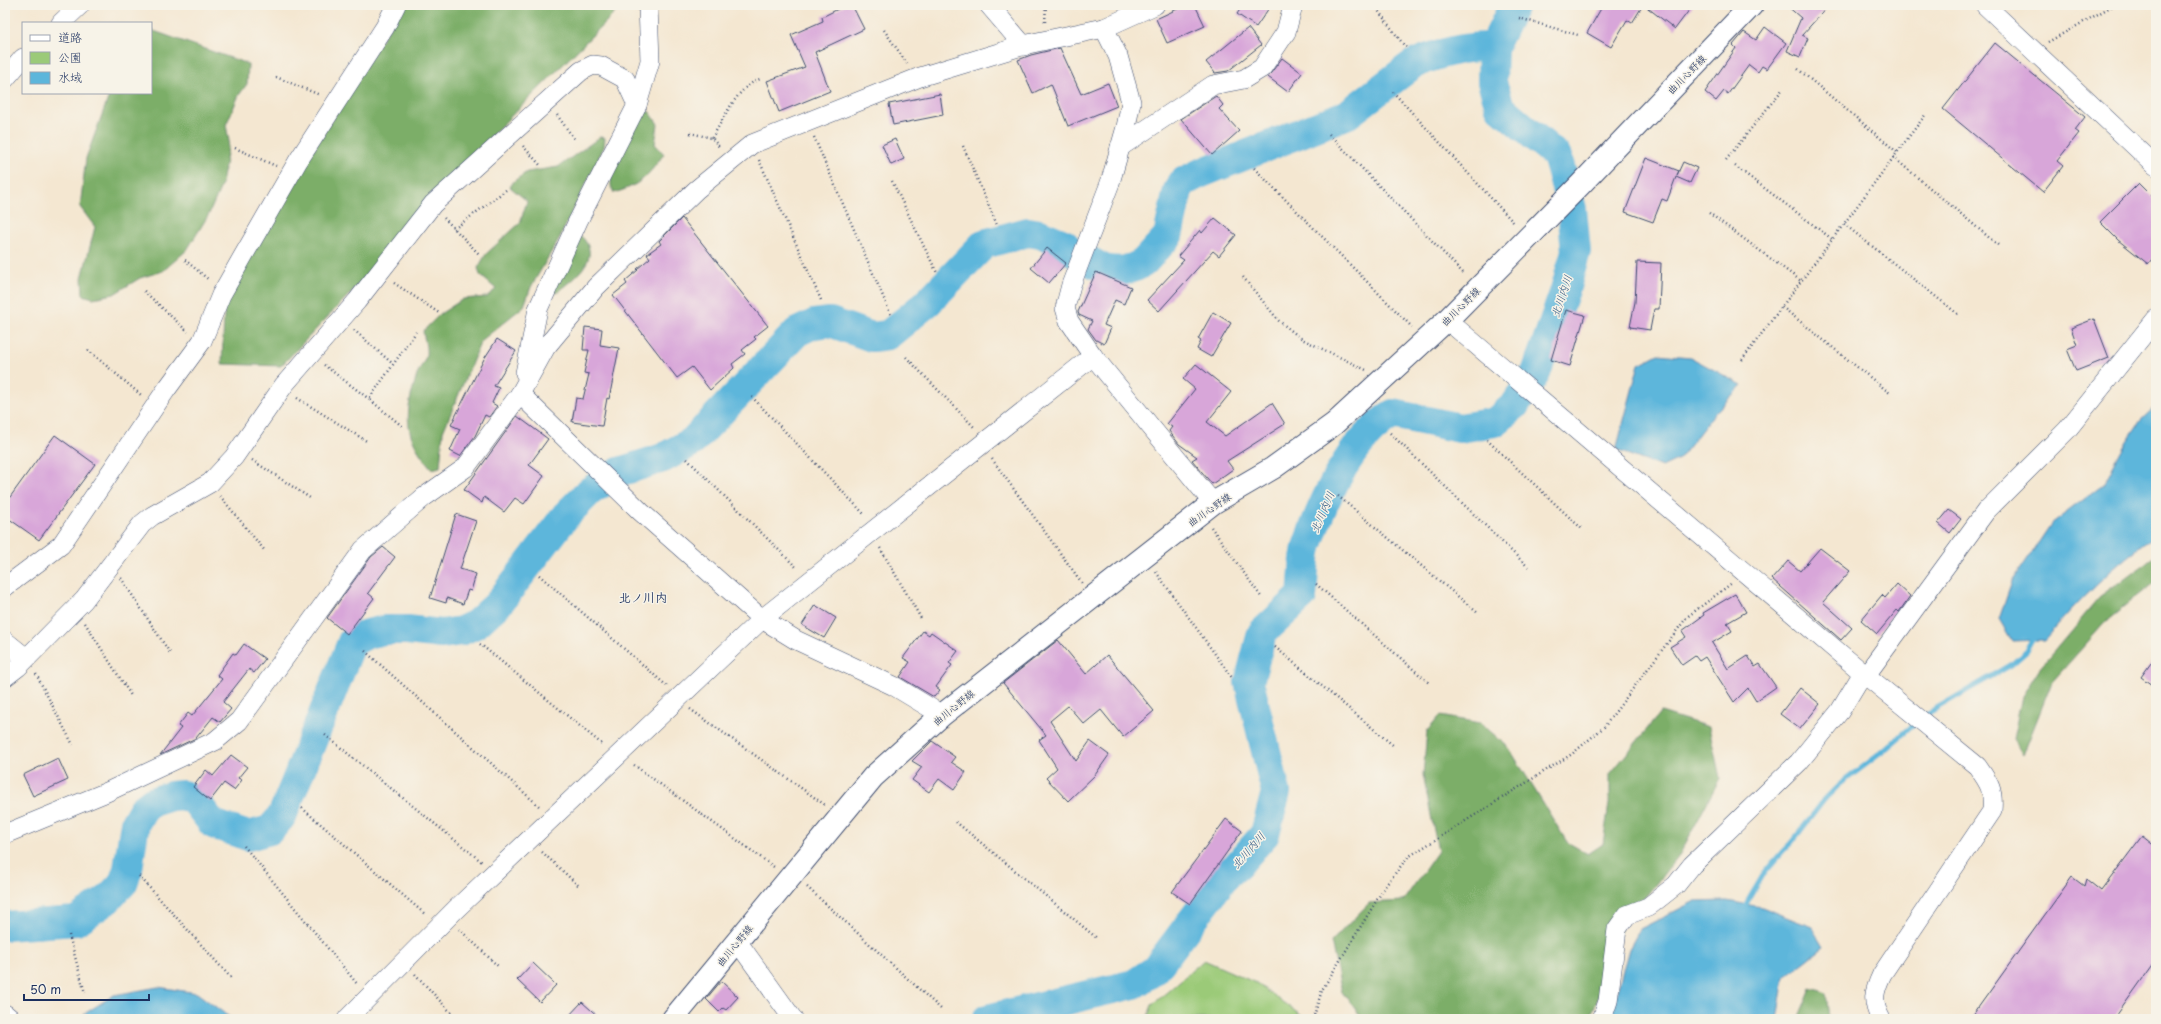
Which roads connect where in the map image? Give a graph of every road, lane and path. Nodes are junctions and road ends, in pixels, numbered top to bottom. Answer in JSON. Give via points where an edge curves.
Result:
{"nodes":[{"id":1,"x":80,"y":5,"type":"edge"},
{"id":2,"x":396,"y":5,"type":"edge"},
{"id":3,"x":648,"y":5,"type":"edge"},
{"id":4,"x":989,"y":5,"type":"edge"},
{"id":5,"x":1046,"y":5,"type":"edge"},
{"id":6,"x":1155,"y":5,"type":"edge"},
{"id":7,"x":1293,"y":5,"type":"edge"},
{"id":8,"x":1374,"y":5,"type":"edge"},
{"id":9,"x":1752,"y":5,"type":"edge"},
{"id":10,"x":1986,"y":5,"type":"edge"},
{"id":11,"x":2114,"y":5,"type":"edge"},
{"id":12,"x":1519,"y":18,"type":"dead end"},
{"id":13,"x":62,"y":22,"type":"edge"},
{"id":14,"x":1045,"y":25,"type":"dead end"},
{"id":15,"x":1104,"y":28,"type":"junction"},
{"id":16,"x":884,"y":30,"type":"dead end"},
{"id":17,"x":1578,"y":35,"type":"dead end"},
{"id":18,"x":2043,"y":45,"type":"dead end"},
{"id":19,"x":1024,"y":46,"type":"junction"},
{"id":20,"x":1406,"y":48,"type":"dead end"},
{"id":21,"x":22,"y":59,"type":"edge"},
{"id":22,"x":1798,"y":69,"type":"dead end"},
{"id":23,"x":912,"y":71,"type":"dead end"},
{"id":24,"x":276,"y":77,"type":"dead end"},
{"id":25,"x":5,"y":79,"type":"edge"},
{"id":26,"x":760,"y":79,"type":"dead end"},
{"id":27,"x":1782,"y":90,"type":"dead end"},
{"id":28,"x":1393,"y":92,"type":"dead end"},
{"id":29,"x":324,"y":97,"type":"dead end"},
{"id":30,"x":637,"y":105,"type":"junction"},
{"id":31,"x":552,"y":108,"type":"dead end"},
{"id":32,"x":1926,"y":114,"type":"dead end"},
{"id":33,"x":811,"y":130,"type":"dead end"},
{"id":34,"x":690,"y":133,"type":"dead end"},
{"id":35,"x":1329,"y":134,"type":"dead end"},
{"id":36,"x":712,"y":138,"type":"junction"},
{"id":37,"x":575,"y":140,"type":"dead end"},
{"id":38,"x":521,"y":144,"type":"dead end"},
{"id":39,"x":963,"y":146,"type":"dead end"},
{"id":40,"x":1120,"y":147,"type":"junction"},
{"id":41,"x":235,"y":148,"type":"dead end"},
{"id":42,"x":723,"y":152,"type":"dead end"},
{"id":43,"x":1897,"y":152,"type":"junction"},
{"id":44,"x":1893,"y":157,"type":"junction"},
{"id":45,"x":758,"y":158,"type":"dead end"},
{"id":46,"x":1726,"y":160,"type":"dead end"},
{"id":47,"x":541,"y":166,"type":"dead end"},
{"id":48,"x":1735,"y":166,"type":"dead end"},
{"id":49,"x":2156,"y":166,"type":"edge"},
{"id":50,"x":280,"y":168,"type":"dead end"},
{"id":51,"x":1254,"y":168,"type":"dead end"},
{"id":52,"x":892,"y":181,"type":"dead end"},
{"id":53,"x":506,"y":190,"type":"dead end"},
{"id":54,"x":1710,"y":213,"type":"dead end"},
{"id":55,"x":440,"y":214,"type":"dead end"},
{"id":56,"x":1844,"y":224,"type":"junction"},
{"id":57,"x":997,"y":225,"type":"dead end"},
{"id":58,"x":1518,"y":228,"type":"dead end"},
{"id":59,"x":454,"y":229,"type":"junction"},
{"id":60,"x":1832,"y":239,"type":"junction"},
{"id":61,"x":1998,"y":245,"type":"dead end"},
{"id":62,"x":479,"y":254,"type":"dead end"},
{"id":63,"x":185,"y":260,"type":"dead end"},
{"id":64,"x":937,"y":273,"type":"dead end"},
{"id":65,"x":1243,"y":277,"type":"dead end"},
{"id":66,"x":1468,"y":278,"type":"dead end"},
{"id":67,"x":391,"y":281,"type":"dead end"},
{"id":68,"x":1801,"y":282,"type":"junction"},
{"id":69,"x":214,"y":283,"type":"dead end"},
{"id":70,"x":144,"y":292,"type":"dead end"},
{"id":71,"x":821,"y":300,"type":"dead end"},
{"id":72,"x":1782,"y":307,"type":"junction"},
{"id":73,"x":439,"y":313,"type":"dead end"},
{"id":74,"x":891,"y":315,"type":"dead end"},
{"id":75,"x":1959,"y":315,"type":"dead end"},
{"id":76,"x":2156,"y":318,"type":"edge"},
{"id":77,"x":1447,"y":320,"type":"junction"},
{"id":78,"x":352,"y":328,"type":"dead end"},
{"id":79,"x":1416,"y":330,"type":"dead end"},
{"id":80,"x":416,"y":332,"type":"dead end"},
{"id":81,"x":192,"y":336,"type":"dead end"},
{"id":82,"x":88,"y":350,"type":"dead end"},
{"id":83,"x":906,"y":356,"type":"dead end"},
{"id":84,"x":1093,"y":356,"type":"junction"},
{"id":85,"x":1742,"y":360,"type":"dead end"},
{"id":86,"x":322,"y":364,"type":"dead end"},
{"id":87,"x":393,"y":364,"type":"junction"},
{"id":88,"x":1368,"y":372,"type":"dead end"},
{"id":89,"x":520,"y":394,"type":"junction"},
{"id":90,"x":1891,"y":394,"type":"dead end"},
{"id":91,"x":294,"y":396,"type":"dead end"},
{"id":92,"x":752,"y":397,"type":"dead end"},
{"id":93,"x":144,"y":398,"type":"dead end"},
{"id":94,"x":369,"y":399,"type":"junction"},
{"id":95,"x":402,"y":426,"type":"dead end"},
{"id":96,"x":979,"y":432,"type":"dead end"},
{"id":97,"x":1390,"y":433,"type":"dead end"},
{"id":98,"x":1487,"y":440,"type":"dead end"},
{"id":99,"x":368,"y":442,"type":"dead end"},
{"id":100,"x":988,"y":454,"type":"dead end"},
{"id":101,"x":248,"y":457,"type":"dead end"},
{"id":102,"x":687,"y":459,"type":"dead end"},
{"id":103,"x":220,"y":495,"type":"dead end"},
{"id":104,"x":1338,"y":496,"type":"dead end"},
{"id":105,"x":310,"y":498,"type":"dead end"},
{"id":106,"x":1213,"y":503,"type":"junction"},
{"id":107,"x":869,"y":519,"type":"dead end"},
{"id":108,"x":1210,"y":525,"type":"dead end"},
{"id":109,"x":1582,"y":529,"type":"dead end"},
{"id":110,"x":876,"y":542,"type":"dead end"},
{"id":111,"x":266,"y":551,"type":"dead end"},
{"id":112,"x":1528,"y":567,"type":"dead end"},
{"id":113,"x":1154,"y":569,"type":"dead end"},
{"id":114,"x":1747,"y":572,"type":"junction"},
{"id":115,"x":118,"y":573,"type":"dead end"},
{"id":116,"x":802,"y":573,"type":"dead end"},
{"id":117,"x":539,"y":575,"type":"dead end"},
{"id":118,"x":1083,"y":584,"type":"dead end"},
{"id":119,"x":1316,"y":584,"type":"dead end"},
{"id":120,"x":5,"y":587,"type":"edge"},
{"id":121,"x":1262,"y":598,"type":"dead end"},
{"id":122,"x":1479,"y":614,"type":"dead end"},
{"id":123,"x":762,"y":619,"type":"junction"},
{"id":124,"x":922,"y":620,"type":"dead end"},
{"id":125,"x":84,"y":622,"type":"dead end"},
{"id":126,"x":5,"y":641,"type":"edge"},
{"id":127,"x":480,"y":644,"type":"dead end"},
{"id":128,"x":1275,"y":647,"type":"dead end"},
{"id":129,"x":365,"y":651,"type":"dead end"},
{"id":130,"x":170,"y":654,"type":"dead end"},
{"id":131,"x":30,"y":665,"type":"junction"},
{"id":132,"x":1865,"y":674,"type":"junction"},
{"id":133,"x":5,"y":677,"type":"edge"},
{"id":134,"x":1233,"y":678,"type":"dead end"},
{"id":135,"x":1429,"y":683,"type":"dead end"},
{"id":136,"x":668,"y":687,"type":"dead end"},
{"id":137,"x":132,"y":697,"type":"dead end"},
{"id":138,"x":684,"y":705,"type":"dead end"},
{"id":139,"x":942,"y":715,"type":"junction"},
{"id":140,"x":326,"y":735,"type":"dead end"},
{"id":141,"x":73,"y":745,"type":"dead end"},
{"id":142,"x":1394,"y":746,"type":"dead end"},
{"id":143,"x":606,"y":748,"type":"dead end"},
{"id":144,"x":632,"y":764,"type":"dead end"},
{"id":145,"x":302,"y":808,"type":"dead end"},
{"id":146,"x":828,"y":808,"type":"dead end"},
{"id":147,"x":543,"y":810,"type":"dead end"},
{"id":148,"x":956,"y":822,"type":"dead end"},
{"id":149,"x":5,"y":834,"type":"edge"},
{"id":150,"x":244,"y":846,"type":"dead end"},
{"id":151,"x":540,"y":850,"type":"dead end"},
{"id":152,"x":486,"y":865,"type":"dead end"},
{"id":153,"x":778,"y":870,"type":"dead end"},
{"id":154,"x":140,"y":876,"type":"dead end"},
{"id":155,"x":580,"y":887,"type":"dead end"},
{"id":156,"x":806,"y":887,"type":"dead end"},
{"id":157,"x":430,"y":920,"type":"dead end"},
{"id":158,"x":453,"y":924,"type":"dead end"},
{"id":159,"x":69,"y":935,"type":"dead end"},
{"id":160,"x":1098,"y":939,"type":"dead end"},
{"id":161,"x":736,"y":941,"type":"junction"},
{"id":162,"x":498,"y":966,"type":"dead end"},
{"id":163,"x":410,"y":968,"type":"dead end"},
{"id":164,"x":232,"y":979,"type":"dead end"},
{"id":165,"x":360,"y":988,"type":"dead end"},
{"id":166,"x":85,"y":993,"type":"dead end"},
{"id":167,"x":940,"y":1009,"type":"dead end"},
{"id":168,"x":5,"y":1014,"type":"edge"},
{"id":169,"x":1135,"y":1016,"type":"dead end"},
{"id":170,"x":11,"y":1019,"type":"edge"},
{"id":171,"x":347,"y":1019,"type":"edge"},
{"id":172,"x":457,"y":1019,"type":"edge"},
{"id":173,"x":673,"y":1019,"type":"edge"},
{"id":174,"x":793,"y":1019,"type":"edge"},
{"id":175,"x":1144,"y":1019,"type":"edge"},
{"id":176,"x":1313,"y":1019,"type":"edge"},
{"id":177,"x":1602,"y":1019,"type":"edge"},
{"id":178,"x":1881,"y":1019,"type":"edge"}],
"edges":[{"from":1,"to":13,"type":"street"},
{"from":2,"to":120,"type":"street","via":[[385,27],[298,161],[221,295],[202,341],[60,545]]},
{"from":3,"to":30,"type":"street","via":[[650,61]]},
{"from":4,"to":19,"type":"street"},
{"from":5,"to":14,"type":"path"},
{"from":6,"to":15,"type":"street"},
{"from":7,"to":40,"type":"street","via":[[1286,32],[1262,68],[1244,79],[1213,85]]},
{"from":8,"to":20,"type":"path"},
{"from":9,"to":77,"type":"main road","name":"曲川心野線","via":[[1575,191]]},
{"from":10,"to":49,"type":"street"},
{"from":11,"to":18,"type":"path"},
{"from":12,"to":17,"type":"path"},
{"from":15,"to":19,"type":"street"},
{"from":15,"to":40,"type":"street","via":[[1118,56],[1131,102]]},
{"from":16,"to":23,"type":"path"},
{"from":19,"to":89,"type":"street","via":[[920,77],[752,144],[696,190],[596,287],[546,347]]},
{"from":21,"to":25,"type":"street"},
{"from":22,"to":43,"type":"path"},
{"from":24,"to":29,"type":"path"},
{"from":26,"to":36,"type":"path","via":[[750,82],[739,94]]},
{"from":27,"to":46,"type":"path"},
{"from":28,"to":58,"type":"path"},
{"from":30,"to":89,"type":"street","via":[[578,221],[538,308]]},
{"from":30,"to":131,"type":"street","via":[[625,79],[601,66],[592,65],[581,71],[459,180],[433,204],[357,301],[284,385],[234,456],[210,483],[142,524]]},
{"from":31,"to":37,"type":"path"},
{"from":32,"to":43,"type":"path"},
{"from":33,"to":74,"type":"path"},
{"from":34,"to":36,"type":"path"},
{"from":35,"to":66,"type":"path"},
{"from":36,"to":42,"type":"path"},
{"from":38,"to":47,"type":"path"},
{"from":39,"to":57,"type":"path"},
{"from":40,"to":84,"type":"street","via":[[1110,183],[1070,284],[1065,308],[1069,321]]},
{"from":41,"to":50,"type":"path"},
{"from":43,"to":44,"type":"path"},
{"from":44,"to":56,"type":"path"},
{"from":44,"to":61,"type":"path"},
{"from":45,"to":71,"type":"path"},
{"from":48,"to":60,"type":"path"},
{"from":51,"to":79,"type":"path"},
{"from":52,"to":64,"type":"path"},
{"from":53,"to":59,"type":"path"},
{"from":54,"to":68,"type":"path"},
{"from":55,"to":59,"type":"path"},
{"from":56,"to":60,"type":"path"},
{"from":56,"to":75,"type":"path"},
{"from":59,"to":62,"type":"path"},
{"from":60,"to":68,"type":"path"},
{"from":63,"to":69,"type":"path"},
{"from":65,"to":88,"type":"path","via":[[1279,321],[1302,339]]},
{"from":67,"to":73,"type":"path"},
{"from":68,"to":72,"type":"path"},
{"from":70,"to":81,"type":"path"},
{"from":72,"to":85,"type":"path"},
{"from":72,"to":90,"type":"path"},
{"from":76,"to":132,"type":"street","via":[[2067,430],[1986,511]]},
{"from":77,"to":106,"type":"main road","name":"曲川心野線","via":[[1334,424],[1273,468]]},
{"from":77,"to":114,"type":"street"},
{"from":78,"to":87,"type":"path"},
{"from":80,"to":87,"type":"path"},
{"from":82,"to":93,"type":"path"},
{"from":83,"to":96,"type":"path"},
{"from":84,"to":106,"type":"street"},
{"from":84,"to":123,"type":"street"},
{"from":86,"to":94,"type":"path"},
{"from":87,"to":94,"type":"path"},
{"from":89,"to":123,"type":"street","via":[[641,512]]},
{"from":89,"to":149,"type":"street","via":[[465,468],[424,497],[363,550],[239,721],[215,741],[107,792]]},
{"from":91,"to":99,"type":"path"},
{"from":92,"to":107,"type":"path"},
{"from":94,"to":95,"type":"path"},
{"from":97,"to":112,"type":"path"},
{"from":98,"to":109,"type":"path"},
{"from":100,"to":118,"type":"path"},
{"from":101,"to":105,"type":"path"},
{"from":102,"to":116,"type":"path"},
{"from":103,"to":111,"type":"path"},
{"from":104,"to":122,"type":"path"},
{"from":106,"to":139,"type":"main road","name":"曲川心野線"},
{"from":108,"to":121,"type":"path"},
{"from":110,"to":124,"type":"path"},
{"from":113,"to":134,"type":"path"},
{"from":114,"to":132,"type":"street"},
{"from":114,"to":176,"type":"path","via":[[1687,618],[1604,727],[1572,754],[1408,857],[1386,885],[1322,990]]},
{"from":115,"to":130,"type":"path"},
{"from":117,"to":136,"type":"path"},
{"from":119,"to":135,"type":"path"},
{"from":123,"to":139,"type":"street","via":[[796,640],[894,686]]},
{"from":123,"to":171,"type":"street","via":[[455,910]]},
{"from":125,"to":137,"type":"path"},
{"from":126,"to":131,"type":"street"},
{"from":127,"to":143,"type":"path"},
{"from":128,"to":142,"type":"path"},
{"from":129,"to":147,"type":"path"},
{"from":131,"to":133,"type":"street","via":[[18,667]]},
{"from":131,"to":141,"type":"path"},
{"from":132,"to":177,"type":"street","via":[[1840,712],[1800,762],[1692,865],[1676,885],[1648,907],[1627,915],[1617,929],[1608,1001]]},
{"from":132,"to":178,"type":"street","via":[[1977,766],[1990,784],[1993,795],[1992,811],[1882,974],[1873,993]]},
{"from":138,"to":146,"type":"path"},
{"from":139,"to":161,"type":"main road","name":"曲川心野線","via":[[873,777]]},
{"from":140,"to":152,"type":"path"},
{"from":144,"to":153,"type":"path"},
{"from":145,"to":157,"type":"path"},
{"from":148,"to":160,"type":"path"},
{"from":150,"to":165,"type":"path"},
{"from":151,"to":155,"type":"path"},
{"from":154,"to":164,"type":"path"},
{"from":156,"to":167,"type":"path"},
{"from":158,"to":162,"type":"path"},
{"from":159,"to":166,"type":"path"},
{"from":161,"to":173,"type":"main road","name":"曲川心野線"},
{"from":161,"to":174,"type":"street"},
{"from":163,"to":172,"type":"path"},
{"from":168,"to":170,"type":"street"},
{"from":169,"to":175,"type":"path","via":[[1142,1016]]}]}
